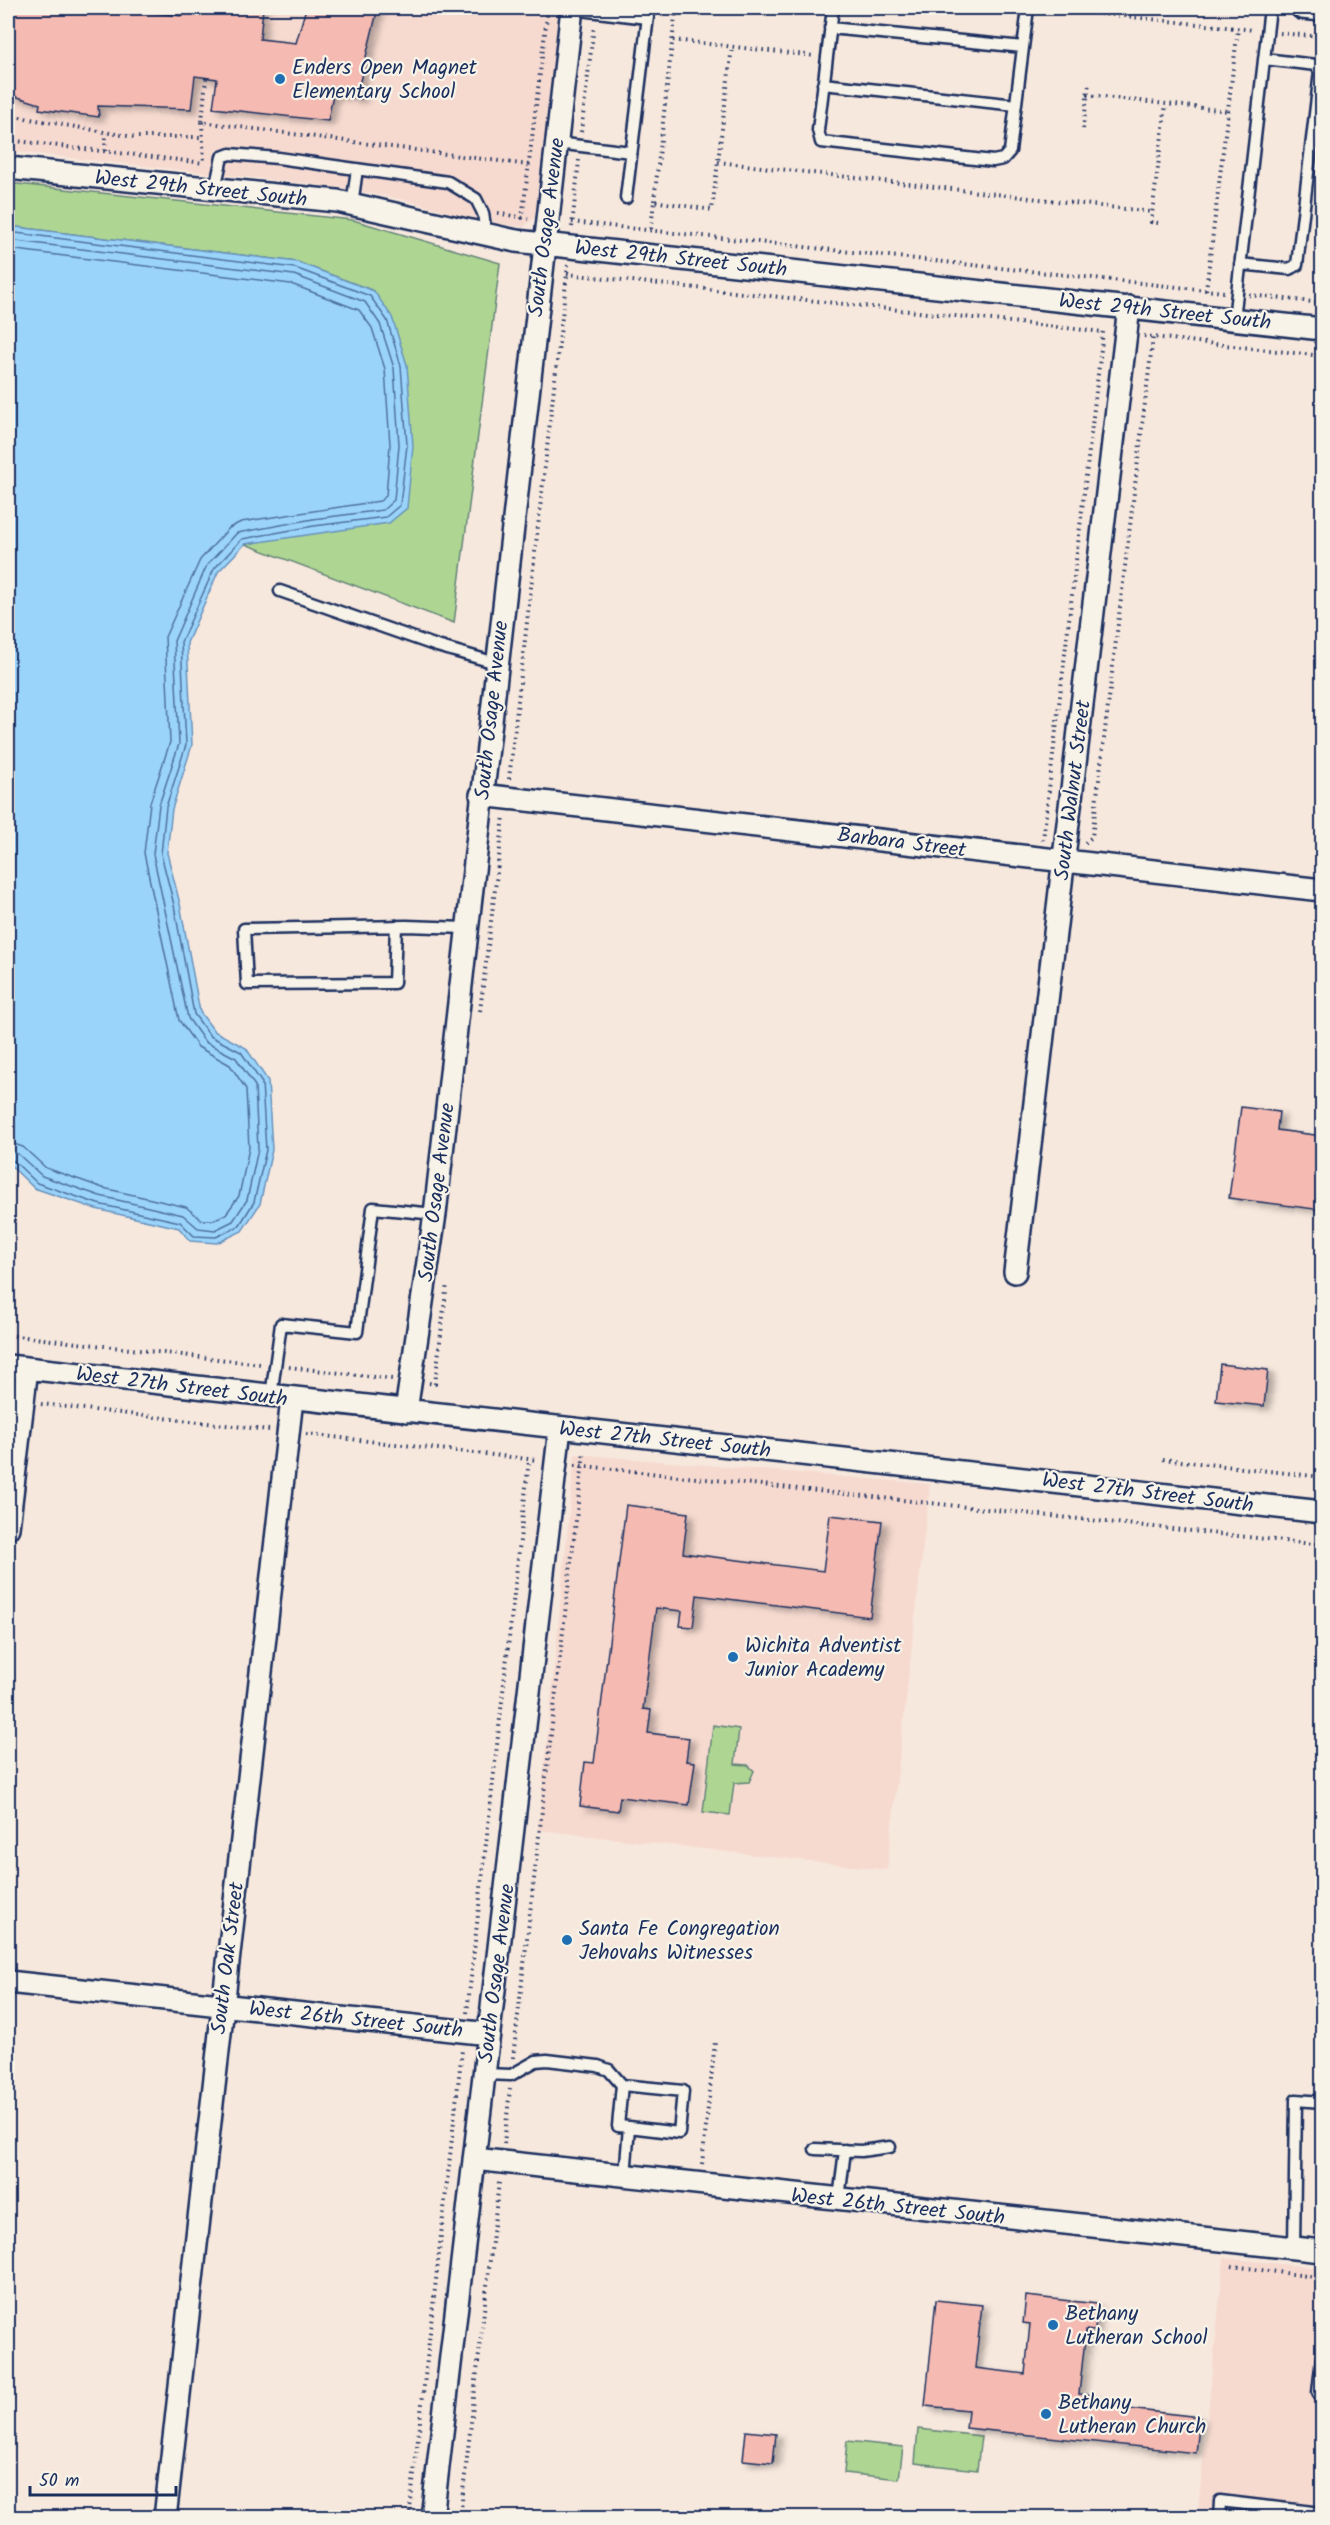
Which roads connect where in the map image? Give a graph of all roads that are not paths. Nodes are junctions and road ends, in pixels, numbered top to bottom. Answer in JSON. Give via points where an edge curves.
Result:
{"nodes":[{"id":1,"x":572,"y":8,"type":"edge"},
{"id":2,"x":833,"y":8,"type":"edge"},
{"id":3,"x":1028,"y":8,"type":"edge"},
{"id":4,"x":1270,"y":8,"type":"edge"},
{"id":5,"x":1302,"y":8,"type":"edge"},
{"id":6,"x":1323,"y":10,"type":"edge"},
{"id":7,"x":648,"y":13,"type":"edge"},
{"id":8,"x":830,"y":28,"type":"junction"},
{"id":9,"x":1023,"y":47,"type":"junction"},
{"id":10,"x":1264,"y":59,"type":"junction"},
{"id":11,"x":824,"y":84,"type":"junction"},
{"id":12,"x":1016,"y":105,"type":"junction"},
{"id":13,"x":556,"y":143,"type":"junction"},
{"id":14,"x":631,"y":152,"type":"junction"},
{"id":15,"x":8,"y":168,"type":"edge"},
{"id":16,"x":357,"y":169,"type":"junction"},
{"id":17,"x":215,"y":189,"type":"junction"},
{"id":18,"x":626,"y":198,"type":"dead end"},
{"id":19,"x":352,"y":205,"type":"junction"},
{"id":20,"x":486,"y":234,"type":"junction"},
{"id":21,"x":544,"y":244,"type":"junction"},
{"id":22,"x":1240,"y":264,"type":"junction"},
{"id":23,"x":1129,"y":307,"type":"junction"},
{"id":24,"x":1234,"y":319,"type":"junction"},
{"id":25,"x":1323,"y":329,"type":"edge"},
{"id":26,"x":280,"y":591,"type":"dead end"},
{"id":27,"x":496,"y":663,"type":"junction"},
{"id":28,"x":481,"y":795,"type":"junction"},
{"id":29,"x":1064,"y":861,"type":"junction"},
{"id":30,"x":1323,"y":890,"type":"edge"},
{"id":31,"x":396,"y":926,"type":"junction"},
{"id":32,"x":466,"y":928,"type":"junction"},
{"id":33,"x":435,"y":1214,"type":"junction"},
{"id":34,"x":1016,"y":1272,"type":"dead end"},
{"id":35,"x":17,"y":1367,"type":"edge"},
{"id":36,"x":271,"y":1396,"type":"junction"},
{"id":37,"x":292,"y":1398,"type":"junction"},
{"id":38,"x":406,"y":1411,"type":"junction"},
{"id":39,"x":560,"y":1428,"type":"junction"},
{"id":40,"x":1323,"y":1512,"type":"edge"},
{"id":41,"x":8,"y":1528,"type":"edge"},
{"id":42,"x":8,"y":1982,"type":"edge"},
{"id":43,"x":222,"y":2005,"type":"junction"},
{"id":44,"x":489,"y":2034,"type":"junction"},
{"id":45,"x":484,"y":2074,"type":"junction"},
{"id":46,"x":622,"y":2085,"type":"junction"},
{"id":47,"x":1323,"y":2102,"type":"edge"},
{"id":48,"x":629,"y":2127,"type":"junction"},
{"id":49,"x":890,"y":2147,"type":"dead end"},
{"id":50,"x":815,"y":2148,"type":"dead end"},
{"id":51,"x":845,"y":2150,"type":"junction"},
{"id":52,"x":474,"y":2159,"type":"junction"},
{"id":53,"x":625,"y":2176,"type":"junction"},
{"id":54,"x":839,"y":2199,"type":"junction"},
{"id":55,"x":1294,"y":2248,"type":"junction"},
{"id":56,"x":1323,"y":2251,"type":"edge"},
{"id":57,"x":1323,"y":2357,"type":"edge"},
{"id":58,"x":1323,"y":2398,"type":"edge"},
{"id":59,"x":1323,"y":2513,"type":"edge"},
{"id":60,"x":165,"y":2517,"type":"edge"},
{"id":61,"x":432,"y":2517,"type":"edge"},
{"id":62,"x":1219,"y":2517,"type":"edge"}],
"edges":[{"from":1,"to":7,"type":"lane"},
{"from":1,"to":13,"type":"street","name":"South Osage Avenue"},
{"from":2,"to":8,"type":"lane"},
{"from":3,"to":9,"type":"lane"},
{"from":4,"to":10,"type":"lane"},
{"from":5,"to":6,"type":"street"},
{"from":7,"to":14,"type":"lane"},
{"from":8,"to":9,"type":"lane"},
{"from":8,"to":11,"type":"lane"},
{"from":9,"to":12,"type":"lane"},
{"from":10,"to":22,"type":"lane"},
{"from":10,"to":22,"type":"lane","via":[[1316,65],[1320,72],[1297,265],[1289,269]]},
{"from":11,"to":12,"type":"lane"},
{"from":11,"to":12,"type":"lane","via":[[818,137],[820,142],[839,146],[1003,159],[1010,151]]},
{"from":13,"to":14,"type":"lane"},
{"from":13,"to":21,"type":"street","name":"South Osage Avenue"},
{"from":14,"to":18,"type":"lane"},
{"from":15,"to":17,"type":"street","name":"West 29th Street South"},
{"from":16,"to":17,"type":"lane","via":[[230,154],[222,157]]},
{"from":16,"to":19,"type":"lane"},
{"from":16,"to":20,"type":"lane","via":[[448,182],[476,199]]},
{"from":17,"to":19,"type":"street","name":"West 29th Street South"},
{"from":19,"to":20,"type":"street","name":"West 29th Street South"},
{"from":20,"to":21,"type":"street","name":"West 29th Street South"},
{"from":21,"to":23,"type":"street","name":"West 29th Street South"},
{"from":21,"to":27,"type":"street","name":"South Osage Avenue"},
{"from":22,"to":24,"type":"lane"},
{"from":23,"to":24,"type":"street","name":"West 29th Street South"},
{"from":23,"to":29,"type":"street","name":"South Walnut Street"},
{"from":24,"to":25,"type":"street","name":"West 29th Street South"},
{"from":26,"to":27,"type":"lane"},
{"from":27,"to":28,"type":"street","name":"South Osage Avenue"},
{"from":28,"to":29,"type":"street","name":"Barbara Street"},
{"from":28,"to":32,"type":"street","name":"South Osage Avenue"},
{"from":29,"to":30,"type":"street","name":"Barbara Street"},
{"from":29,"to":34,"type":"street","name":"South Walnut Street"},
{"from":31,"to":31,"type":"lane","via":[[244,929],[247,984],[394,983]]},
{"from":31,"to":32,"type":"lane"},
{"from":32,"to":33,"type":"street","name":"South Osage Avenue"},
{"from":33,"to":36,"type":"lane","via":[[373,1208],[357,1332],[281,1324]]},
{"from":33,"to":38,"type":"street","name":"South Osage Avenue"},
{"from":35,"to":36,"type":"street","name":"West 27th Street South"},
{"from":35,"to":41,"type":"street","via":[[23,1402]]},
{"from":36,"to":37,"type":"street","name":"West 27th Street South"},
{"from":37,"to":38,"type":"street","name":"West 27th Street South"},
{"from":37,"to":43,"type":"street","name":"South Oak Street"},
{"from":38,"to":39,"type":"street","name":"West 27th Street South"},
{"from":39,"to":40,"type":"street","name":"West 27th Street South"},
{"from":39,"to":44,"type":"street","name":"South Osage Avenue"},
{"from":42,"to":43,"type":"street","name":"West 26th Street South"},
{"from":43,"to":44,"type":"street","name":"West 26th Street South"},
{"from":43,"to":60,"type":"street","name":"South Oak Street"},
{"from":44,"to":45,"type":"street","name":"South Osage Avenue"},
{"from":45,"to":46,"type":"lane","via":[[511,2075],[536,2061],[564,2061],[609,2070]]},
{"from":45,"to":52,"type":"street","name":"South Osage Avenue"},
{"from":46,"to":48,"type":"lane","via":[[618,2126]]},
{"from":46,"to":48,"type":"lane","via":[[683,2091],[679,2133]]},
{"from":47,"to":55,"type":"lane","via":[[1296,2100]]},
{"from":48,"to":53,"type":"lane"},
{"from":49,"to":51,"type":"lane"},
{"from":50,"to":51,"type":"lane"},
{"from":51,"to":54,"type":"lane"},
{"from":52,"to":53,"type":"street","name":"West 26th Street South"},
{"from":52,"to":61,"type":"street","name":"South Osage Avenue"},
{"from":53,"to":54,"type":"street","name":"West 26th Street South"},
{"from":54,"to":55,"type":"street","name":"West 26th Street South"},
{"from":55,"to":56,"type":"street","name":"West 26th Street South"},
{"from":57,"to":58,"type":"lane","via":[[1318,2393]]},
{"from":59,"to":62,"type":"lane","via":[[1220,2501]]}]}
